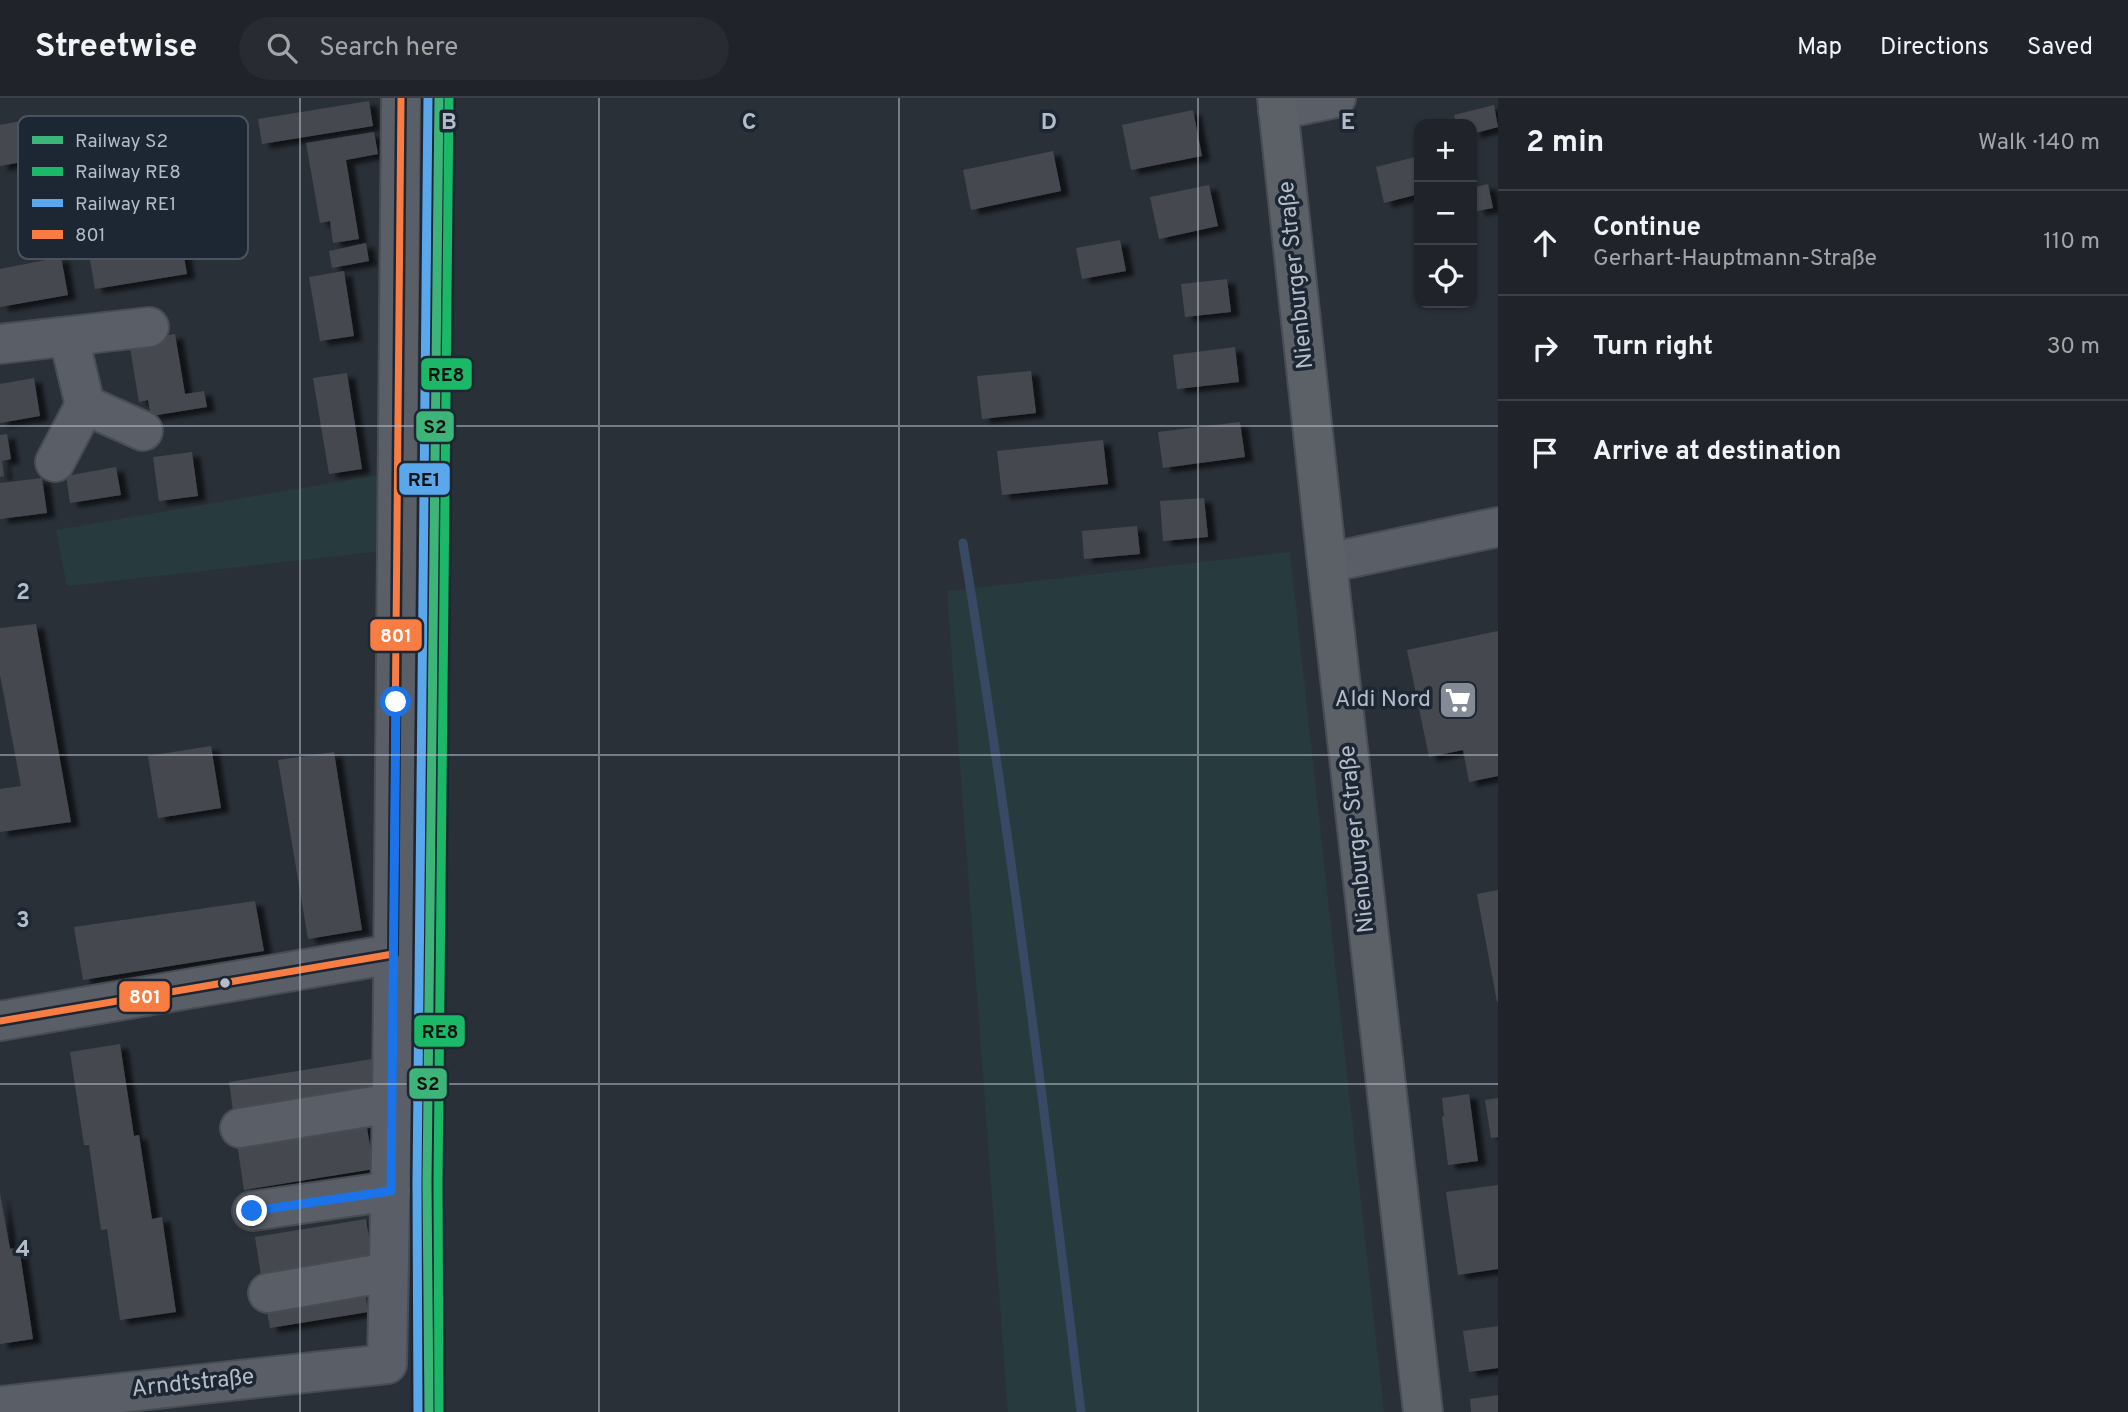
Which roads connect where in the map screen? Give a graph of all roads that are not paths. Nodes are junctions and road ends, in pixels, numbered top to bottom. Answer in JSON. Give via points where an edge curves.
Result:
{"nodes":[{"id":1,"x":401,"y":98,"type":"edge"},
{"id":2,"x":1336,"y":98,"type":"edge"},
{"id":3,"x":1278,"y":104,"type":"edge"},
{"id":4,"x":149,"y":327,"type":"dead end"},
{"id":5,"x":69,"y":338,"type":"junction"},
{"id":6,"x":0,"y":344,"type":"edge"},
{"id":7,"x":85,"y":405,"type":"junction"},
{"id":8,"x":143,"y":431,"type":"dead end"},
{"id":9,"x":55,"y":463,"type":"dead end"},
{"id":10,"x":1498,"y":527,"type":"edge"},
{"id":11,"x":1327,"y":563,"type":"junction"},
{"id":12,"x":393,"y":954,"type":"junction"},
{"id":13,"x":0,"y":1021,"type":"edge"},
{"id":14,"x":392,"y":1103,"type":"junction"},
{"id":15,"x":240,"y":1128,"type":"dead end"},
{"id":16,"x":391,"y":1191,"type":"junction"},
{"id":17,"x":252,"y":1211,"type":"dead end"},
{"id":18,"x":389,"y":1272,"type":"junction"},
{"id":19,"x":268,"y":1293,"type":"dead end"},
{"id":20,"x":0,"y":1406,"type":"edge"},
{"id":21,"x":61,"y":1406,"type":"edge"},
{"id":22,"x":1423,"y":1412,"type":"edge"}],
"edges":[{"from":1,"to":12,"type":"street"},
{"from":2,"to":3,"type":"street"},
{"from":3,"to":11,"type":"main road","name":"Nienburger Straße"},
{"from":4,"to":5,"type":"street"},
{"from":5,"to":6,"type":"street"},
{"from":5,"to":7,"type":"street"},
{"from":7,"to":8,"type":"street"},
{"from":7,"to":9,"type":"street"},
{"from":10,"to":11,"type":"street"},
{"from":11,"to":22,"type":"main road","name":"Nienburger Straße"},
{"from":12,"to":13,"type":"street"},
{"from":12,"to":14,"type":"street"},
{"from":14,"to":15,"type":"street"},
{"from":14,"to":16,"type":"street"},
{"from":16,"to":17,"type":"street"},
{"from":16,"to":18,"type":"street"},
{"from":18,"to":19,"type":"street"},
{"from":18,"to":21,"type":"street","name":"Arndtstraße","via":[[387,1364]]},
{"from":20,"to":21,"type":"street","name":"Arndtstraße"}]}
